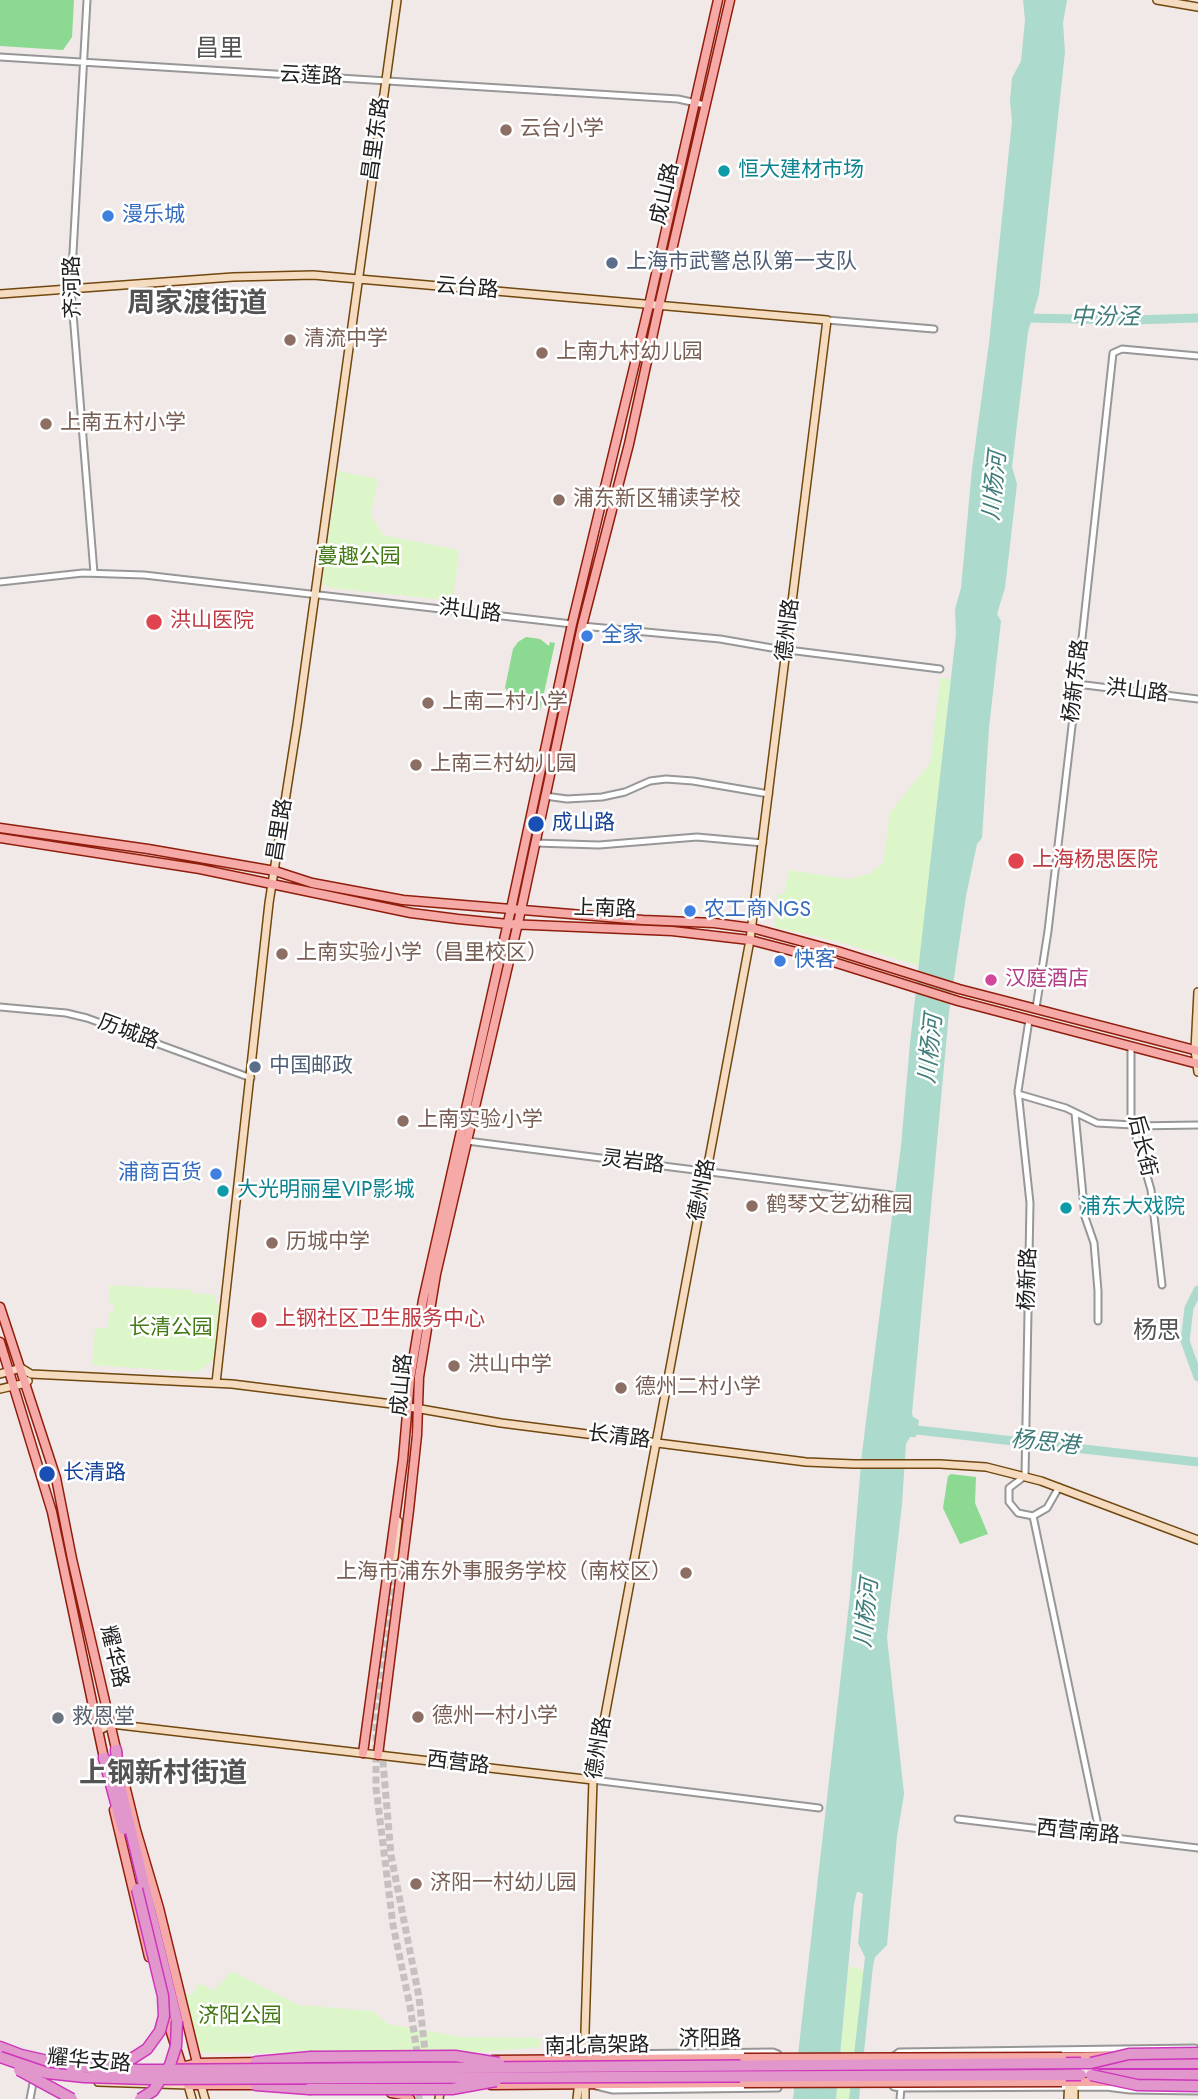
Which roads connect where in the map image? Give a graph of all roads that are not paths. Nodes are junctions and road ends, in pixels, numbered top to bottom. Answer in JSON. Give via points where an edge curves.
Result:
{"nodes":[{"id":1,"x":87,"y":0,"type":"edge"},
{"id":2,"x":397,"y":0,"type":"edge"},
{"id":3,"x":718,"y":0,"type":"edge"},
{"id":4,"x":730,"y":0,"type":"edge"},
{"id":5,"x":1157,"y":0,"type":"edge"},
{"id":6,"x":1198,"y":7,"type":"edge"},
{"id":7,"x":0,"y":57,"type":"edge"},
{"id":8,"x":84,"y":63,"type":"junction"},
{"id":9,"x":385,"y":81,"type":"junction"},
{"id":10,"x":694,"y":102,"type":"junction"},
{"id":11,"x":705,"y":105,"type":"junction"},
{"id":12,"x":358,"y":278,"type":"junction"},
{"id":13,"x":71,"y":289,"type":"junction"},
{"id":14,"x":0,"y":294,"type":"edge"},
{"id":15,"x":654,"y":305,"type":"junction"},
{"id":16,"x":827,"y":320,"type":"junction"},
{"id":17,"x":934,"y":329,"type":"dead end"},
{"id":18,"x":1198,"y":356,"type":"edge"},
{"id":19,"x":94,"y":573,"type":"junction"},
{"id":20,"x":0,"y":582,"type":"edge"},
{"id":21,"x":314,"y":593,"type":"junction"},
{"id":22,"x":572,"y":624,"type":"junction"},
{"id":23,"x":582,"y":626,"type":"junction"},
{"id":24,"x":787,"y":650,"type":"junction"},
{"id":25,"x":940,"y":669,"type":"dead end"},
{"id":26,"x":1077,"y":684,"type":"junction"},
{"id":27,"x":1198,"y":699,"type":"edge"},
{"id":28,"x":769,"y":794,"type":"junction"},
{"id":29,"x":545,"y":796,"type":"junction"},
{"id":30,"x":0,"y":828,"type":"edge"},
{"id":31,"x":0,"y":838,"type":"edge"},
{"id":32,"x":535,"y":843,"type":"junction"},
{"id":33,"x":762,"y":844,"type":"junction"},
{"id":34,"x":275,"y":871,"type":"junction"},
{"id":35,"x":273,"y":883,"type":"junction"},
{"id":36,"x":516,"y":909,"type":"junction"},
{"id":37,"x":512,"y":924,"type":"junction"},
{"id":38,"x":752,"y":928,"type":"junction"},
{"id":39,"x":750,"y":940,"type":"junction"},
{"id":40,"x":1198,"y":992,"type":"edge"},
{"id":41,"x":0,"y":1007,"type":"edge"},
{"id":42,"x":1036,"y":1008,"type":"junction"},
{"id":43,"x":1029,"y":1020,"type":"junction"},
{"id":44,"x":1131,"y":1047,"type":"junction"},
{"id":45,"x":1196,"y":1051,"type":"edge"},
{"id":46,"x":1198,"y":1067,"type":"edge"},
{"id":47,"x":251,"y":1078,"type":"junction"},
{"id":48,"x":1018,"y":1094,"type":"junction"},
{"id":49,"x":1074,"y":1114,"type":"junction"},
{"id":50,"x":1198,"y":1125,"type":"edge"},
{"id":51,"x":1133,"y":1126,"type":"junction"},
{"id":52,"x":463,"y":1141,"type":"junction"},
{"id":53,"x":707,"y":1172,"type":"junction"},
{"id":54,"x":891,"y":1195,"type":"dead end"},
{"id":55,"x":1163,"y":1286,"type":"dead end"},
{"id":56,"x":0,"y":1307,"type":"edge"},
{"id":57,"x":1098,"y":1321,"type":"dead end"},
{"id":58,"x":0,"y":1342,"type":"edge"},
{"id":59,"x":21,"y":1368,"type":"junction"},
{"id":60,"x":10,"y":1371,"type":"junction"},
{"id":61,"x":0,"y":1374,"type":"edge"},
{"id":62,"x":31,"y":1374,"type":"junction"},
{"id":63,"x":216,"y":1382,"type":"junction"},
{"id":64,"x":26,"y":1383,"type":"junction"},
{"id":65,"x":14,"y":1386,"type":"junction"},
{"id":66,"x":0,"y":1389,"type":"edge"},
{"id":67,"x":406,"y":1406,"type":"junction"},
{"id":68,"x":418,"y":1409,"type":"junction"},
{"id":69,"x":656,"y":1443,"type":"junction"},
{"id":70,"x":1025,"y":1476,"type":"junction"},
{"id":71,"x":1059,"y":1487,"type":"junction"},
{"id":72,"x":398,"y":1492,"type":"junction"},
{"id":73,"x":409,"y":1510,"type":"junction"},
{"id":74,"x":1033,"y":1516,"type":"junction"},
{"id":75,"x":1198,"y":1540,"type":"edge"},
{"id":76,"x":111,"y":1724,"type":"junction"},
{"id":77,"x":99,"y":1731,"type":"junction"},
{"id":78,"x":116,"y":1750,"type":"junction"},
{"id":79,"x":363,"y":1753,"type":"junction"},
{"id":80,"x":378,"y":1755,"type":"junction"},
{"id":81,"x":104,"y":1758,"type":"junction"},
{"id":82,"x":593,"y":1780,"type":"junction"},
{"id":83,"x":819,"y":1808,"type":"dead end"},
{"id":84,"x":958,"y":1819,"type":"dead end"},
{"id":85,"x":1100,"y":1835,"type":"junction"},
{"id":86,"x":1198,"y":1848,"type":"edge"},
{"id":87,"x":140,"y":1887,"type":"junction"},
{"id":88,"x":0,"y":2045,"type":"edge"},
{"id":89,"x":1198,"y":2052,"type":"edge"},
{"id":90,"x":1072,"y":2057,"type":"junction"},
{"id":91,"x":0,"y":2059,"type":"edge"},
{"id":92,"x":583,"y":2059,"type":"junction"},
{"id":93,"x":428,"y":2060,"type":"junction"},
{"id":94,"x":256,"y":2062,"type":"junction"},
{"id":95,"x":198,"y":2063,"type":"junction"},
{"id":96,"x":1091,"y":2063,"type":"junction"},
{"id":97,"x":1198,"y":2063,"type":"edge"},
{"id":98,"x":70,"y":2066,"type":"junction"},
{"id":99,"x":181,"y":2067,"type":"junction"},
{"id":100,"x":513,"y":2072,"type":"junction"},
{"id":101,"x":34,"y":2074,"type":"junction"},
{"id":102,"x":1091,"y":2075,"type":"junction"},
{"id":103,"x":1198,"y":2075,"type":"edge"},
{"id":104,"x":582,"y":2084,"type":"junction"},
{"id":105,"x":1069,"y":2084,"type":"junction"},
{"id":106,"x":188,"y":2085,"type":"junction"},
{"id":107,"x":201,"y":2085,"type":"junction"},
{"id":108,"x":256,"y":2085,"type":"junction"},
{"id":109,"x":414,"y":2085,"type":"junction"},
{"id":110,"x":441,"y":2085,"type":"junction"},
{"id":111,"x":1198,"y":2087,"type":"edge"},
{"id":112,"x":901,"y":2088,"type":"junction"},
{"id":113,"x":721,"y":2089,"type":"junction"},
{"id":114,"x":1154,"y":2090,"type":"junction"},
{"id":115,"x":30,"y":2099,"type":"edge"},
{"id":116,"x":72,"y":2099,"type":"edge"},
{"id":117,"x":140,"y":2099,"type":"edge"},
{"id":118,"x":192,"y":2099,"type":"edge"},
{"id":119,"x":205,"y":2099,"type":"edge"},
{"id":120,"x":410,"y":2099,"type":"edge"},
{"id":121,"x":440,"y":2099,"type":"edge"},
{"id":122,"x":577,"y":2099,"type":"edge"},
{"id":123,"x":585,"y":2099,"type":"edge"},
{"id":124,"x":720,"y":2099,"type":"edge"},
{"id":125,"x":900,"y":2099,"type":"edge"},
{"id":126,"x":1068,"y":2099,"type":"edge"},
{"id":127,"x":1074,"y":2099,"type":"edge"},
{"id":128,"x":1154,"y":2099,"type":"edge"}],
"edges":[{"from":1,"to":8,"type":"street","name":"齐河路"},
{"from":2,"to":9,"type":"street","name":"昌里东路"},
{"from":3,"to":10,"type":"main road","name":"成山路"},
{"from":4,"to":11,"type":"main road","name":"成山路"},
{"from":5,"to":6,"type":"street"},
{"from":7,"to":8,"type":"street","name":"云莲路"},
{"from":8,"to":9,"type":"street","name":"云莲路"},
{"from":8,"to":13,"type":"street","name":"齐河路"},
{"from":9,"to":10,"type":"street","name":"云莲路"},
{"from":9,"to":12,"type":"street","name":"昌里东路"},
{"from":10,"to":11,"type":"street","name":"云莲路"},
{"from":10,"to":15,"type":"main road","name":"成山路"},
{"from":11,"to":15,"type":"main road","name":"成山路"},
{"from":12,"to":13,"type":"street","name":"云台路","via":[[284,274]]},
{"from":12,"to":15,"type":"street","name":"云台路"},
{"from":12,"to":21,"type":"street","name":"昌里路"},
{"from":13,"to":14,"type":"street","name":"云台路"},
{"from":13,"to":19,"type":"street","name":"齐河路"},
{"from":15,"to":16,"type":"street","name":"云台路"},
{"from":15,"to":22,"type":"main road","name":"成山路"},
{"from":15,"to":23,"type":"main road","name":"成山路","via":[[629,444]]},
{"from":16,"to":17,"type":"street","name":"云台路"},
{"from":16,"to":24,"type":"street","name":"德州路"},
{"from":18,"to":26,"type":"street","name":"杨新东路","via":[[1119,349],[1113,353]]},
{"from":19,"to":20,"type":"street","name":"洪山路"},
{"from":19,"to":21,"type":"street","name":"洪山路"},
{"from":21,"to":22,"type":"street","name":"洪山路"},
{"from":21,"to":34,"type":"street","name":"昌里路"},
{"from":22,"to":23,"type":"street","name":"洪山路"},
{"from":22,"to":36,"type":"main road","name":"成山路"},
{"from":23,"to":24,"type":"street","name":"洪山路"},
{"from":23,"to":29,"type":"main road","name":"成山路"},
{"from":24,"to":25,"type":"street","name":"洪山路"},
{"from":24,"to":28,"type":"street","name":"德州路"},
{"from":26,"to":27,"type":"street","name":"洪山路"},
{"from":26,"to":42,"type":"street","name":"杨新东路"},
{"from":28,"to":29,"type":"street","via":[[666,779],[602,797]]},
{"from":28,"to":33,"type":"street","name":"德州路"},
{"from":29,"to":32,"type":"main road","name":"成山路"},
{"from":30,"to":34,"type":"main road","name":"上南路"},
{"from":31,"to":35,"type":"main road","name":"上南路"},
{"from":32,"to":33,"type":"street","via":[[600,845],[697,837]]},
{"from":32,"to":36,"type":"main road","name":"成山路"},
{"from":33,"to":38,"type":"street","name":"德州路"},
{"from":34,"to":35,"type":"street","name":"昌里路"},
{"from":34,"to":36,"type":"main road","name":"上南路","via":[[312,883],[403,900]]},
{"from":35,"to":37,"type":"main road","name":"上南路","via":[[411,913]]},
{"from":35,"to":47,"type":"street","name":"昌里路"},
{"from":36,"to":37,"type":"main road","name":"成山路"},
{"from":36,"to":38,"type":"main road","name":"上南路"},
{"from":37,"to":39,"type":"main road","name":"上南路","via":[[672,931]]},
{"from":37,"to":52,"type":"main road","name":"成山路"},
{"from":38,"to":39,"type":"street","name":"德州路"},
{"from":38,"to":42,"type":"main road","name":"上南路"},
{"from":39,"to":43,"type":"main road","name":"上南路"},
{"from":39,"to":53,"type":"street","name":"德州路"},
{"from":40,"to":45,"type":"street"},
{"from":41,"to":47,"type":"street","name":"历城路","via":[[87,1018]]},
{"from":42,"to":45,"type":"main road","name":"上南路"},
{"from":43,"to":44,"type":"main road","name":"上南路"},
{"from":43,"to":48,"type":"street","name":"杨新路"},
{"from":44,"to":46,"type":"main road","name":"上南路"},
{"from":44,"to":51,"type":"street","name":"后长街"},
{"from":45,"to":46,"type":"street"},
{"from":47,"to":63,"type":"street","name":"昌里路"},
{"from":48,"to":49,"type":"street"},
{"from":48,"to":70,"type":"street","name":"杨新路","via":[[1030,1203]]},
{"from":49,"to":51,"type":"street","via":[[1105,1125]]},
{"from":49,"to":57,"type":"street","via":[[1085,1217],[1094,1243]]},
{"from":50,"to":51,"type":"street"},
{"from":51,"to":55,"type":"street","name":"后长街","via":[[1151,1190]]},
{"from":52,"to":53,"type":"street","name":"灵岩路"},
{"from":52,"to":67,"type":"main road","name":"成山路","via":[[423,1300]]},
{"from":52,"to":68,"type":"main road","name":"成山路","via":[[434,1286]]},
{"from":53,"to":54,"type":"street","name":"灵岩路"},
{"from":53,"to":69,"type":"street","name":"德州路"},
{"from":56,"to":59,"type":"main road","name":"耀华路"},
{"from":58,"to":60,"type":"main road","name":"耀华路"},
{"from":59,"to":60,"type":"street"},
{"from":59,"to":62,"type":"street","name":"长清路"},
{"from":59,"to":64,"type":"main road","name":"耀华路"},
{"from":60,"to":61,"type":"street"},
{"from":60,"to":65,"type":"main road","name":"耀华路"},
{"from":62,"to":63,"type":"street","name":"长清路"},
{"from":62,"to":64,"type":"street"},
{"from":63,"to":67,"type":"street","name":"长清路"},
{"from":64,"to":65,"type":"street"},
{"from":64,"to":76,"type":"main road","name":"耀华路","via":[[56,1478]]},
{"from":65,"to":66,"type":"street"},
{"from":65,"to":77,"type":"main road","name":"耀华路","via":[[52,1512]]},
{"from":67,"to":68,"type":"street","name":"长清路"},
{"from":67,"to":72,"type":"main road","name":"成山路"},
{"from":68,"to":69,"type":"street","name":"长清路"},
{"from":68,"to":73,"type":"main road","name":"成山路"},
{"from":69,"to":70,"type":"street","name":"长清路","via":[[806,1462],[964,1465]]},
{"from":69,"to":82,"type":"street","name":"德州路"},
{"from":70,"to":71,"type":"street","name":"长清路"},
{"from":70,"to":74,"type":"street","via":[[1009,1488],[1009,1502],[1018,1513]]},
{"from":71,"to":74,"type":"street","via":[[1047,1508]]},
{"from":71,"to":75,"type":"street","name":"长清路"},
{"from":72,"to":73,"type":"street","via":[[397,1557]]},
{"from":72,"to":79,"type":"main road","name":"成山路"},
{"from":73,"to":80,"type":"main road","name":"成山路"},
{"from":74,"to":85,"type":"street"},
{"from":76,"to":77,"type":"street"},
{"from":76,"to":78,"type":"main road","name":"耀华路"},
{"from":76,"to":79,"type":"street","name":"西营路"},
{"from":77,"to":81,"type":"main road","name":"耀华路"},
{"from":78,"to":87,"type":"highway"},
{"from":78,"to":95,"type":"main road","name":"耀华路"},
{"from":79,"to":80,"type":"street","name":"西营路"},
{"from":80,"to":82,"type":"street","name":"西营路"},
{"from":81,"to":87,"type":"highway"},
{"from":81,"to":99,"type":"main road","name":"耀华路","via":[[143,1937]]},
{"from":82,"to":83,"type":"street","name":"西营路"},
{"from":82,"to":92,"type":"street","name":"德州路"},
{"from":84,"to":85,"type":"street","name":"西营南路"},
{"from":85,"to":86,"type":"street","name":"西营南路"},
{"from":87,"to":98,"type":"highway","bridge":true,"via":[[163,1996],[163,2024],[154,2042],[133,2058]]},
{"from":87,"to":117,"type":"highway","bridge":true,"via":[[177,2021],[170,2065],[153,2091]]},
{"from":88,"to":98,"type":"highway","name":"南北高架路","via":[[20,2055]]},
{"from":88,"to":99,"type":"street","name":"耀华支路","via":[[54,2061]]},
{"from":89,"to":90,"type":"main road","name":"济阳路"},
{"from":89,"to":96,"type":"highway","bridge":true,"via":[[1129,2054]]},
{"from":89,"to":112,"type":"street","via":[[899,2052],[891,2058],[890,2083]]},
{"from":90,"to":92,"type":"main road","name":"济阳路","bridge":true},
{"from":90,"to":105,"type":"street"},
{"from":91,"to":100,"type":"highway","name":"南北高架路","bridge":true,"via":[[47,2073],[148,2079]]},
{"from":91,"to":101,"type":"street","name":"耀华支路"},
{"from":91,"to":116,"type":"highway","bridge":true},
{"from":92,"to":93,"type":"main road","name":"济阳路"},
{"from":92,"to":104,"type":"street","name":"德州路"},
{"from":92,"to":113,"type":"street","via":[[613,2054],[778,2054],[778,2088]]},
{"from":93,"to":94,"type":"main road","name":"济阳路"},
{"from":93,"to":109,"type":"street"},
{"from":93,"to":110,"type":"street"},
{"from":94,"to":95,"type":"main road","name":"济阳路"},
{"from":94,"to":100,"type":"highway","bridge":true,"via":[[455,2056],[488,2061]]},
{"from":95,"to":99,"type":"main road","name":"济阳路"},
{"from":95,"to":107,"type":"main road","name":"耀华路"},
{"from":96,"to":97,"type":"highway","name":"南北高架路","bridge":true},
{"from":96,"to":100,"type":"highway","name":"南北高架路","bridge":true},
{"from":98,"to":100,"type":"highway","name":"南北高架路","bridge":true},
{"from":99,"to":106,"type":"main road","name":"耀华路"},
{"from":100,"to":102,"type":"highway","name":"南北高架路","bridge":true},
{"from":100,"to":108,"type":"highway","bridge":true,"via":[[452,2089]]},
{"from":101,"to":106,"type":"street","name":"耀华支路"},
{"from":101,"to":115,"type":"street"},
{"from":102,"to":103,"type":"highway","name":"南北高架路","bridge":true},
{"from":102,"to":111,"type":"highway","bridge":true,"via":[[1137,2085]]},
{"from":104,"to":105,"type":"main road","name":"济阳路","bridge":true},
{"from":104,"to":110,"type":"main road","name":"济阳路"},
{"from":104,"to":113,"type":"street","via":[[613,2090]]},
{"from":104,"to":122,"type":"street","name":"德州路"},
{"from":104,"to":123,"type":"street","name":"德州路"},
{"from":105,"to":111,"type":"main road","name":"济阳路"},
{"from":105,"to":112,"type":"street"},
{"from":105,"to":114,"type":"street"},
{"from":105,"to":126,"type":"street"},
{"from":105,"to":127,"type":"street"},
{"from":106,"to":107,"type":"main road","name":"济阳路"},
{"from":106,"to":118,"type":"street","name":"耀华路"},
{"from":107,"to":108,"type":"main road","name":"济阳路"},
{"from":107,"to":119,"type":"street","name":"耀华路"},
{"from":108,"to":109,"type":"main road","name":"济阳路"},
{"from":108,"to":120,"type":"main road","via":[[308,2093],[396,2093]]},
{"from":109,"to":110,"type":"main road","name":"济阳路"},
{"from":109,"to":120,"type":"street"},
{"from":110,"to":121,"type":"street"},
{"from":111,"to":114,"type":"street"},
{"from":112,"to":125,"type":"street"},
{"from":113,"to":124,"type":"street"},
{"from":114,"to":128,"type":"street"}]}
